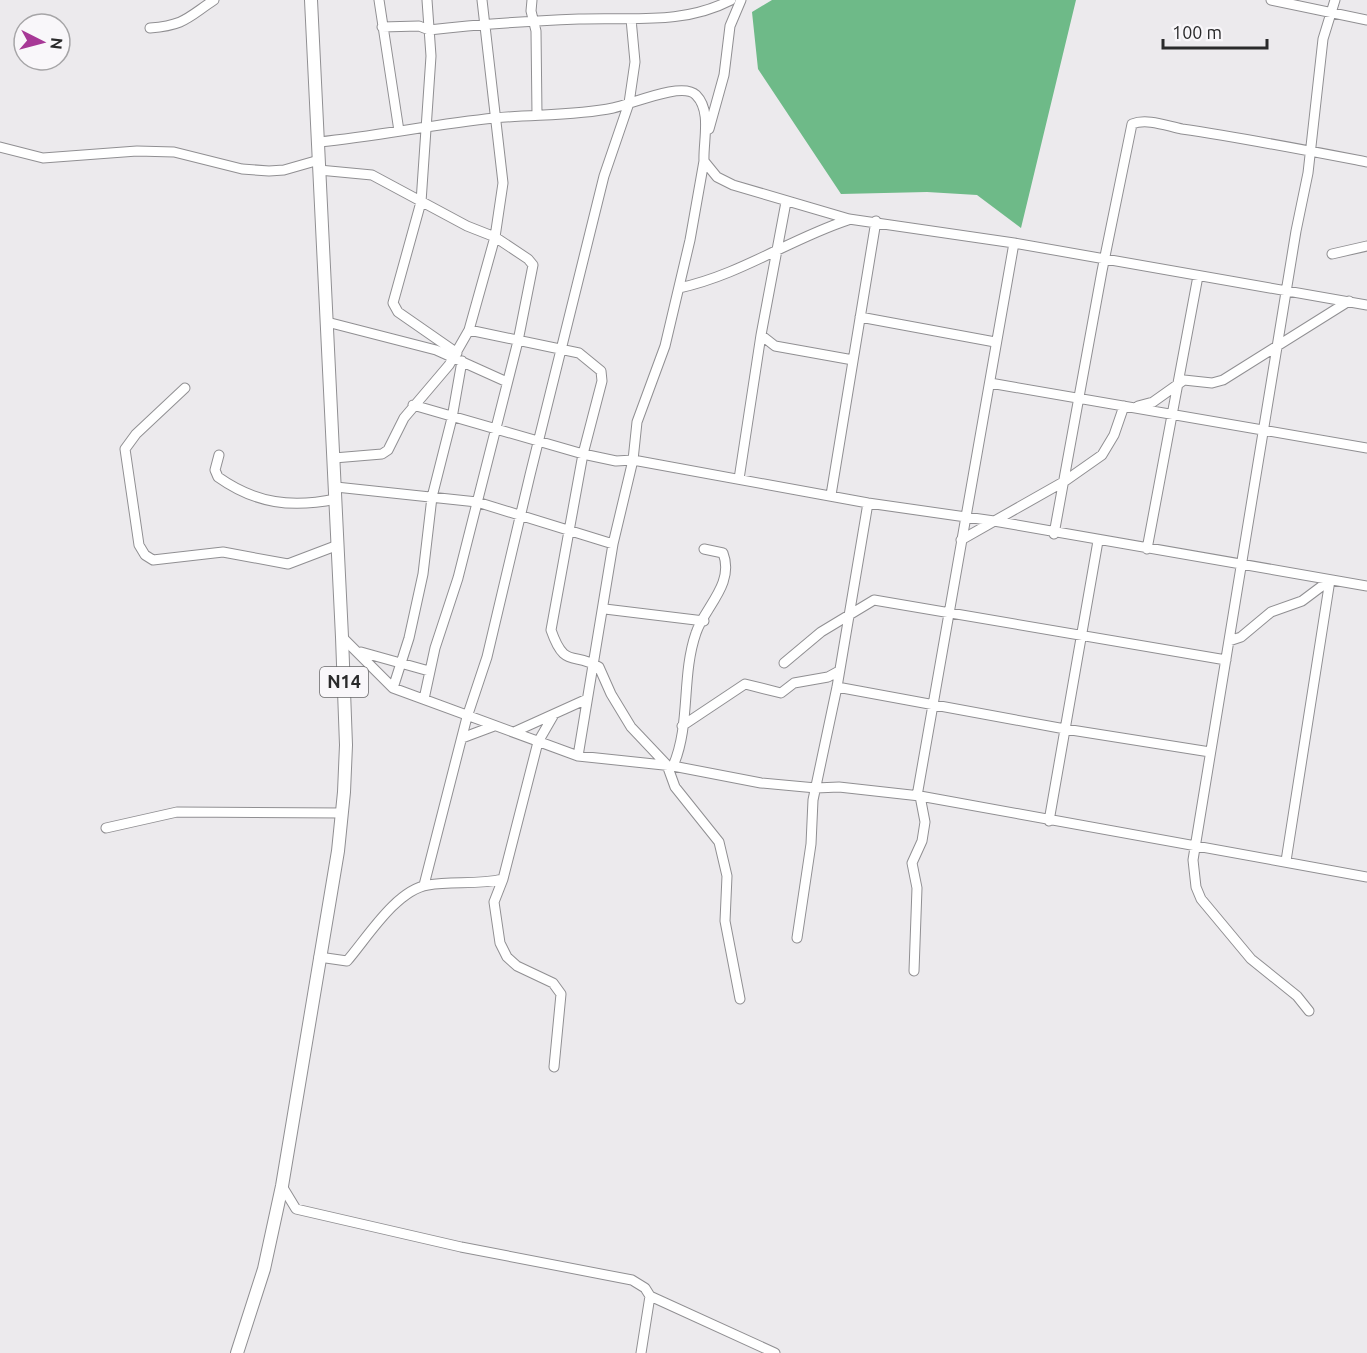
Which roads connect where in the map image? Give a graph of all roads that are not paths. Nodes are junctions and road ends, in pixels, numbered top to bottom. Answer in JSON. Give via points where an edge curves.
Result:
{"nodes":[{"id":1,"x":214,"y":0,"type":"edge"},
{"id":2,"x":303,"y":0,"type":"edge"},
{"id":3,"x":379,"y":0,"type":"edge"},
{"id":4,"x":427,"y":0,"type":"edge"},
{"id":5,"x":482,"y":0,"type":"edge"},
{"id":6,"x":532,"y":0,"type":"edge"},
{"id":7,"x":732,"y":0,"type":"edge"},
{"id":8,"x":741,"y":0,"type":"edge"},
{"id":9,"x":1271,"y":0,"type":"edge"},
{"id":10,"x":1335,"y":0,"type":"edge"},
{"id":11,"x":312,"y":6,"type":"edge"},
{"id":12,"x":1332,"y":11,"type":"junction"},
{"id":13,"x":631,"y":20,"type":"junction"},
{"id":14,"x":1367,"y":20,"type":"edge"},
{"id":15,"x":534,"y":21,"type":"junction"},
{"id":16,"x":484,"y":24,"type":"junction"},
{"id":17,"x":382,"y":27,"type":"junction"},
{"id":18,"x":150,"y":28,"type":"dead end"},
{"id":19,"x":429,"y":30,"type":"junction"},
{"id":20,"x":629,"y":103,"type":"junction"},
{"id":21,"x":537,"y":115,"type":"junction"},
{"id":22,"x":494,"y":118,"type":"junction"},
{"id":23,"x":425,"y":129,"type":"junction"},
{"id":24,"x":399,"y":131,"type":"junction"},
{"id":25,"x":706,"y":140,"type":"junction"},
{"id":26,"x":319,"y":142,"type":"junction"},
{"id":27,"x":0,"y":147,"type":"edge"},
{"id":28,"x":1310,"y":151,"type":"junction"},
{"id":29,"x":704,"y":161,"type":"junction"},
{"id":30,"x":1367,"y":162,"type":"edge"},
{"id":31,"x":319,"y":165,"type":"junction"},
{"id":32,"x":421,"y":202,"type":"junction"},
{"id":33,"x":786,"y":202,"type":"junction"},
{"id":34,"x":849,"y":219,"type":"junction"},
{"id":35,"x":876,"y":221,"type":"junction"},
{"id":36,"x":495,"y":237,"type":"junction"},
{"id":37,"x":1014,"y":243,"type":"junction"},
{"id":38,"x":1367,"y":246,"type":"edge"},
{"id":39,"x":775,"y":251,"type":"junction"},
{"id":40,"x":1332,"y":254,"type":"dead end"},
{"id":41,"x":1105,"y":260,"type":"junction"},
{"id":42,"x":1198,"y":276,"type":"junction"},
{"id":43,"x":679,"y":288,"type":"junction"},
{"id":44,"x":1287,"y":291,"type":"junction"},
{"id":45,"x":1349,"y":301,"type":"junction"},
{"id":46,"x":1367,"y":305,"type":"edge"},
{"id":47,"x":860,"y":317,"type":"junction"},
{"id":48,"x":327,"y":322,"type":"junction"},
{"id":49,"x":469,"y":330,"type":"junction"},
{"id":50,"x":761,"y":335,"type":"junction"},
{"id":51,"x":518,"y":341,"type":"junction"},
{"id":52,"x":995,"y":342,"type":"junction"},
{"id":53,"x":1279,"y":344,"type":"junction"},
{"id":54,"x":561,"y":349,"type":"junction"},
{"id":55,"x":458,"y":357,"type":"junction"},
{"id":56,"x":853,"y":360,"type":"junction"},
{"id":57,"x":507,"y":382,"type":"junction"},
{"id":58,"x":990,"y":383,"type":"junction"},
{"id":59,"x":1178,"y":383,"type":"junction"},
{"id":60,"x":185,"y":388,"type":"dead end"},
{"id":61,"x":1080,"y":399,"type":"junction"},
{"id":62,"x":413,"y":405,"type":"junction"},
{"id":63,"x":1127,"y":406,"type":"junction"},
{"id":64,"x":1172,"y":415,"type":"junction"},
{"id":65,"x":452,"y":417,"type":"junction"},
{"id":66,"x":495,"y":429,"type":"junction"},
{"id":67,"x":1264,"y":431,"type":"junction"},
{"id":68,"x":538,"y":440,"type":"junction"},
{"id":69,"x":1367,"y":448,"type":"edge"},
{"id":70,"x":583,"y":454,"type":"junction"},
{"id":71,"x":219,"y":455,"type":"dead end"},
{"id":72,"x":334,"y":458,"type":"junction"},
{"id":73,"x":633,"y":460,"type":"junction"},
{"id":74,"x":739,"y":479,"type":"junction"},
{"id":75,"x":1065,"y":481,"type":"junction"},
{"id":76,"x":336,"y":493,"type":"junction"},
{"id":77,"x":831,"y":495,"type":"junction"},
{"id":78,"x":432,"y":497,"type":"junction"},
{"id":79,"x":477,"y":502,"type":"junction"},
{"id":80,"x":868,"y":503,"type":"junction"},
{"id":81,"x":521,"y":515,"type":"junction"},
{"id":82,"x":965,"y":518,"type":"junction"},
{"id":83,"x":994,"y":521,"type":"junction"},
{"id":84,"x":568,"y":529,"type":"junction"},
{"id":85,"x":1054,"y":534,"type":"junction"},
{"id":86,"x":961,"y":540,"type":"junction"},
{"id":87,"x":1098,"y":541,"type":"junction"},
{"id":88,"x":613,"y":544,"type":"junction"},
{"id":89,"x":338,"y":545,"type":"junction"},
{"id":90,"x":704,"y":549,"type":"dead end"},
{"id":91,"x":1146,"y":549,"type":"junction"},
{"id":92,"x":1242,"y":565,"type":"junction"},
{"id":93,"x":1330,"y":580,"type":"junction"},
{"id":94,"x":1367,"y":586,"type":"edge"},
{"id":95,"x":605,"y":609,"type":"junction"},
{"id":96,"x":949,"y":613,"type":"junction"},
{"id":97,"x":848,"y":615,"type":"junction"},
{"id":98,"x":704,"y":621,"type":"junction"},
{"id":99,"x":1080,"y":635,"type":"junction"},
{"id":100,"x":342,"y":637,"type":"junction"},
{"id":101,"x":1229,"y":640,"type":"junction"},
{"id":102,"x":359,"y":651,"type":"junction"},
{"id":103,"x":1226,"y":660,"type":"junction"},
{"id":104,"x":784,"y":663,"type":"dead end"},
{"id":105,"x":401,"y":664,"type":"junction"},
{"id":106,"x":594,"y":664,"type":"junction"},
{"id":107,"x":429,"y":671,"type":"junction"},
{"id":108,"x":839,"y":671,"type":"junction"},
{"id":109,"x":837,"y":687,"type":"junction"},
{"id":110,"x":393,"y":688,"type":"junction"},
{"id":111,"x":424,"y":699,"type":"junction"},
{"id":112,"x":587,"y":699,"type":"junction"},
{"id":113,"x":932,"y":705,"type":"junction"},
{"id":114,"x":553,"y":716,"type":"junction"},
{"id":115,"x":467,"y":717,"type":"junction"},
{"id":116,"x":494,"y":726,"type":"junction"},
{"id":117,"x":682,"y":726,"type":"junction"},
{"id":118,"x":1065,"y":729,"type":"junction"},
{"id":119,"x":514,"y":732,"type":"junction"},
{"id":120,"x":462,"y":738,"type":"junction"},
{"id":121,"x":538,"y":742,"type":"junction"},
{"id":122,"x":1210,"y":752,"type":"junction"},
{"id":123,"x":578,"y":756,"type":"junction"},
{"id":124,"x":670,"y":766,"type":"junction"},
{"id":125,"x":816,"y":788,"type":"junction"},
{"id":126,"x":918,"y":796,"type":"junction"},
{"id":127,"x":342,"y":813,"type":"junction"},
{"id":128,"x":1049,"y":821,"type":"junction"},
{"id":129,"x":106,"y":828,"type":"dead end"},
{"id":130,"x":1193,"y":846,"type":"junction"},
{"id":131,"x":1286,"y":861,"type":"junction"},
{"id":132,"x":1367,"y":878,"type":"edge"},
{"id":133,"x":503,"y":879,"type":"junction"},
{"id":134,"x":424,"y":885,"type":"junction"},
{"id":135,"x":797,"y":938,"type":"dead end"},
{"id":136,"x":319,"y":957,"type":"junction"},
{"id":137,"x":914,"y":971,"type":"dead end"},
{"id":138,"x":740,"y":999,"type":"dead end"},
{"id":139,"x":1309,"y":1011,"type":"dead end"},
{"id":140,"x":554,"y":1067,"type":"dead end"},
{"id":141,"x":282,"y":1186,"type":"junction"},
{"id":142,"x":650,"y":1296,"type":"junction"},
{"id":143,"x":237,"y":1353,"type":"edge"},
{"id":144,"x":640,"y":1353,"type":"edge"},
{"id":145,"x":775,"y":1353,"type":"edge"}],
"edges":[{"from":1,"to":18,"type":"street","via":[[175,26]]},
{"from":2,"to":11,"type":"street"},
{"from":3,"to":17,"type":"street"},
{"from":4,"to":19,"type":"street"},
{"from":5,"to":16,"type":"street"},
{"from":6,"to":15,"type":"street"},
{"from":7,"to":13,"type":"street","via":[[685,16]]},
{"from":8,"to":25,"type":"street","via":[[730,26],[724,75]]},
{"from":9,"to":12,"type":"street"},
{"from":10,"to":12,"type":"street"},
{"from":11,"to":26,"type":"main road","number":"N14"},
{"from":12,"to":14,"type":"street"},
{"from":12,"to":28,"type":"street","via":[[1323,39]]},
{"from":13,"to":15,"type":"street"},
{"from":13,"to":20,"type":"street","via":[[635,62]]},
{"from":15,"to":16,"type":"street"},
{"from":15,"to":21,"type":"street"},
{"from":16,"to":19,"type":"street"},
{"from":16,"to":22,"type":"street"},
{"from":17,"to":19,"type":"street","via":[[419,26]]},
{"from":17,"to":24,"type":"street"},
{"from":19,"to":23,"type":"street","via":[[431,56]]},
{"from":20,"to":21,"type":"street"},
{"from":20,"to":25,"type":"street","via":[[687,90],[702,104]]},
{"from":20,"to":54,"type":"street","via":[[604,176]]},
{"from":21,"to":22,"type":"street"},
{"from":22,"to":23,"type":"street"},
{"from":22,"to":36,"type":"street","via":[[503,183]]},
{"from":23,"to":24,"type":"street"},
{"from":23,"to":32,"type":"street"},
{"from":24,"to":26,"type":"street"},
{"from":25,"to":29,"type":"street"},
{"from":26,"to":31,"type":"main road","number":"N14"},
{"from":27,"to":31,"type":"street","via":[[43,158],[174,152],[242,169],[269,171]]},
{"from":28,"to":30,"type":"street"},
{"from":28,"to":41,"type":"street","via":[[1149,123],[1132,124]]},
{"from":28,"to":44,"type":"street"},
{"from":29,"to":33,"type":"street","via":[[717,177]]},
{"from":29,"to":43,"type":"street"},
{"from":31,"to":32,"type":"street","via":[[372,176]]},
{"from":31,"to":48,"type":"main road","number":"N14"},
{"from":32,"to":36,"type":"street"},
{"from":32,"to":55,"type":"street","via":[[393,303],[398,312]]},
{"from":33,"to":34,"type":"street"},
{"from":33,"to":39,"type":"street"},
{"from":34,"to":35,"type":"street"},
{"from":34,"to":39,"type":"street"},
{"from":35,"to":37,"type":"street"},
{"from":35,"to":47,"type":"street"},
{"from":36,"to":49,"type":"street"},
{"from":36,"to":51,"type":"street","via":[[533,265]]},
{"from":37,"to":41,"type":"street"},
{"from":37,"to":52,"type":"street"},
{"from":38,"to":40,"type":"street"},
{"from":39,"to":43,"type":"street","via":[[725,276]]},
{"from":39,"to":50,"type":"street"},
{"from":41,"to":42,"type":"street"},
{"from":41,"to":61,"type":"street"},
{"from":42,"to":44,"type":"street"},
{"from":42,"to":59,"type":"street"},
{"from":43,"to":73,"type":"street","via":[[665,346],[637,422]]},
{"from":44,"to":45,"type":"street"},
{"from":44,"to":53,"type":"street"},
{"from":45,"to":46,"type":"street"},
{"from":45,"to":53,"type":"street"},
{"from":47,"to":52,"type":"street"},
{"from":47,"to":56,"type":"street"},
{"from":48,"to":55,"type":"street"},
{"from":48,"to":72,"type":"main road","number":"N14"},
{"from":49,"to":51,"type":"street"},
{"from":49,"to":55,"type":"street"},
{"from":50,"to":56,"type":"street","via":[[775,346]]},
{"from":50,"to":74,"type":"street"},
{"from":51,"to":54,"type":"street"},
{"from":51,"to":57,"type":"street"},
{"from":52,"to":58,"type":"street"},
{"from":53,"to":59,"type":"street","via":[[1217,383]]},
{"from":53,"to":67,"type":"street"},
{"from":54,"to":68,"type":"street"},
{"from":54,"to":70,"type":"street","via":[[579,353],[601,371],[602,381]]},
{"from":55,"to":57,"type":"street"},
{"from":55,"to":62,"type":"street"},
{"from":55,"to":65,"type":"street"},
{"from":56,"to":77,"type":"street"},
{"from":57,"to":66,"type":"street"},
{"from":58,"to":61,"type":"street"},
{"from":58,"to":82,"type":"street"},
{"from":59,"to":63,"type":"street","via":[[1153,402]]},
{"from":59,"to":64,"type":"street"},
{"from":60,"to":89,"type":"street","via":[[125,449],[139,545],[145,555],[153,560],[223,552],[288,564]]},
{"from":61,"to":63,"type":"street"},
{"from":61,"to":75,"type":"street"},
{"from":62,"to":65,"type":"street"},
{"from":62,"to":72,"type":"street","via":[[388,450],[382,454]]},
{"from":63,"to":64,"type":"street"},
{"from":63,"to":75,"type":"street","via":[[1102,455]]},
{"from":64,"to":67,"type":"street"},
{"from":64,"to":91,"type":"street"},
{"from":65,"to":66,"type":"street"},
{"from":65,"to":78,"type":"street"},
{"from":66,"to":68,"type":"street"},
{"from":66,"to":79,"type":"street"},
{"from":67,"to":69,"type":"street"},
{"from":67,"to":92,"type":"street"},
{"from":68,"to":70,"type":"street"},
{"from":68,"to":81,"type":"street"},
{"from":70,"to":73,"type":"street","via":[[616,461]]},
{"from":70,"to":84,"type":"street"},
{"from":71,"to":76,"type":"street","via":[[218,477],[265,500],[291,506]]},
{"from":72,"to":76,"type":"main road","number":"N14"},
{"from":73,"to":74,"type":"street"},
{"from":73,"to":88,"type":"street"},
{"from":74,"to":77,"type":"street"},
{"from":75,"to":83,"type":"street"},
{"from":75,"to":85,"type":"street"},
{"from":76,"to":78,"type":"street"},
{"from":76,"to":89,"type":"main road","number":"N14"},
{"from":77,"to":80,"type":"street"},
{"from":78,"to":79,"type":"street"},
{"from":78,"to":105,"type":"street","via":[[423,574]]},
{"from":79,"to":81,"type":"street"},
{"from":79,"to":107,"type":"street"},
{"from":80,"to":82,"type":"street"},
{"from":80,"to":97,"type":"street"},
{"from":81,"to":84,"type":"street"},
{"from":81,"to":115,"type":"street","via":[[488,657]]},
{"from":82,"to":83,"type":"street"},
{"from":82,"to":86,"type":"street"},
{"from":83,"to":85,"type":"street"},
{"from":83,"to":86,"type":"street"},
{"from":84,"to":88,"type":"street"},
{"from":84,"to":106,"type":"street","via":[[550,630],[556,646],[567,658]]},
{"from":85,"to":87,"type":"street"},
{"from":86,"to":96,"type":"street"},
{"from":87,"to":91,"type":"street"},
{"from":87,"to":99,"type":"street"},
{"from":88,"to":95,"type":"street"},
{"from":89,"to":100,"type":"main road","number":"N14"},
{"from":90,"to":98,"type":"street","via":[[723,553],[726,562],[725,576]]},
{"from":91,"to":92,"type":"street"},
{"from":92,"to":93,"type":"street"},
{"from":92,"to":101,"type":"street"},
{"from":93,"to":94,"type":"street"},
{"from":93,"to":101,"type":"street","via":[[1302,601],[1271,612],[1240,637]]},
{"from":93,"to":131,"type":"street"},
{"from":95,"to":98,"type":"street"},
{"from":95,"to":106,"type":"street"},
{"from":96,"to":97,"type":"street","via":[[874,600]]},
{"from":96,"to":99,"type":"street"},
{"from":96,"to":113,"type":"street"},
{"from":97,"to":104,"type":"street"},
{"from":97,"to":108,"type":"street"},
{"from":98,"to":117,"type":"street","via":[[696,630],[690,654]]},
{"from":99,"to":103,"type":"street"},
{"from":99,"to":118,"type":"street"},
{"from":100,"to":102,"type":"street"},
{"from":100,"to":127,"type":"main road","number":"N14","via":[[346,745]]},
{"from":101,"to":103,"type":"street"},
{"from":102,"to":105,"type":"street"},
{"from":102,"to":110,"type":"street"},
{"from":103,"to":122,"type":"street"},
{"from":105,"to":107,"type":"street"},
{"from":105,"to":110,"type":"street"},
{"from":106,"to":112,"type":"street"},
{"from":106,"to":124,"type":"street","via":[[631,727]]},
{"from":107,"to":111,"type":"street"},
{"from":108,"to":109,"type":"street"},
{"from":108,"to":117,"type":"street","via":[[794,683],[781,693],[745,684]]},
{"from":109,"to":113,"type":"street"},
{"from":109,"to":125,"type":"street"},
{"from":110,"to":111,"type":"street"},
{"from":111,"to":115,"type":"street"},
{"from":112,"to":114,"type":"street"},
{"from":112,"to":123,"type":"street"},
{"from":113,"to":118,"type":"street"},
{"from":113,"to":126,"type":"street"},
{"from":114,"to":119,"type":"street"},
{"from":114,"to":121,"type":"street"},
{"from":115,"to":116,"type":"street"},
{"from":115,"to":120,"type":"street"},
{"from":116,"to":119,"type":"street"},
{"from":116,"to":120,"type":"street"},
{"from":117,"to":124,"type":"street"},
{"from":118,"to":122,"type":"street"},
{"from":118,"to":128,"type":"street"},
{"from":119,"to":121,"type":"street"},
{"from":120,"to":134,"type":"street"},
{"from":121,"to":123,"type":"street"},
{"from":121,"to":133,"type":"street"},
{"from":122,"to":130,"type":"street"},
{"from":123,"to":124,"type":"street"},
{"from":124,"to":125,"type":"street","via":[[738,780]]},
{"from":124,"to":138,"type":"street","via":[[675,787],[719,842],[727,876],[725,921]]},
{"from":125,"to":126,"type":"street"},
{"from":125,"to":135,"type":"street"},
{"from":126,"to":128,"type":"street"},
{"from":126,"to":137,"type":"street","via":[[925,822],[922,841],[912,862],[917,888]]},
{"from":127,"to":129,"type":"street","via":[[177,812]]},
{"from":127,"to":136,"type":"main road","number":"N14"},
{"from":128,"to":130,"type":"street"},
{"from":130,"to":131,"type":"street"},
{"from":130,"to":139,"type":"street","via":[[1194,873],[1201,899],[1251,959],[1297,996]]},
{"from":131,"to":132,"type":"street"},
{"from":133,"to":134,"type":"street"},
{"from":133,"to":140,"type":"street","via":[[494,902],[500,943],[507,957],[517,966],[554,983],[561,994]]},
{"from":134,"to":136,"type":"street","via":[[389,908],[347,961]]},
{"from":136,"to":141,"type":"main road","number":"N14"},
{"from":141,"to":142,"type":"street","via":[[296,1209],[632,1280]]},
{"from":141,"to":143,"type":"main road","number":"N14","via":[[264,1269]]},
{"from":142,"to":144,"type":"street"},
{"from":142,"to":145,"type":"street"}]}
